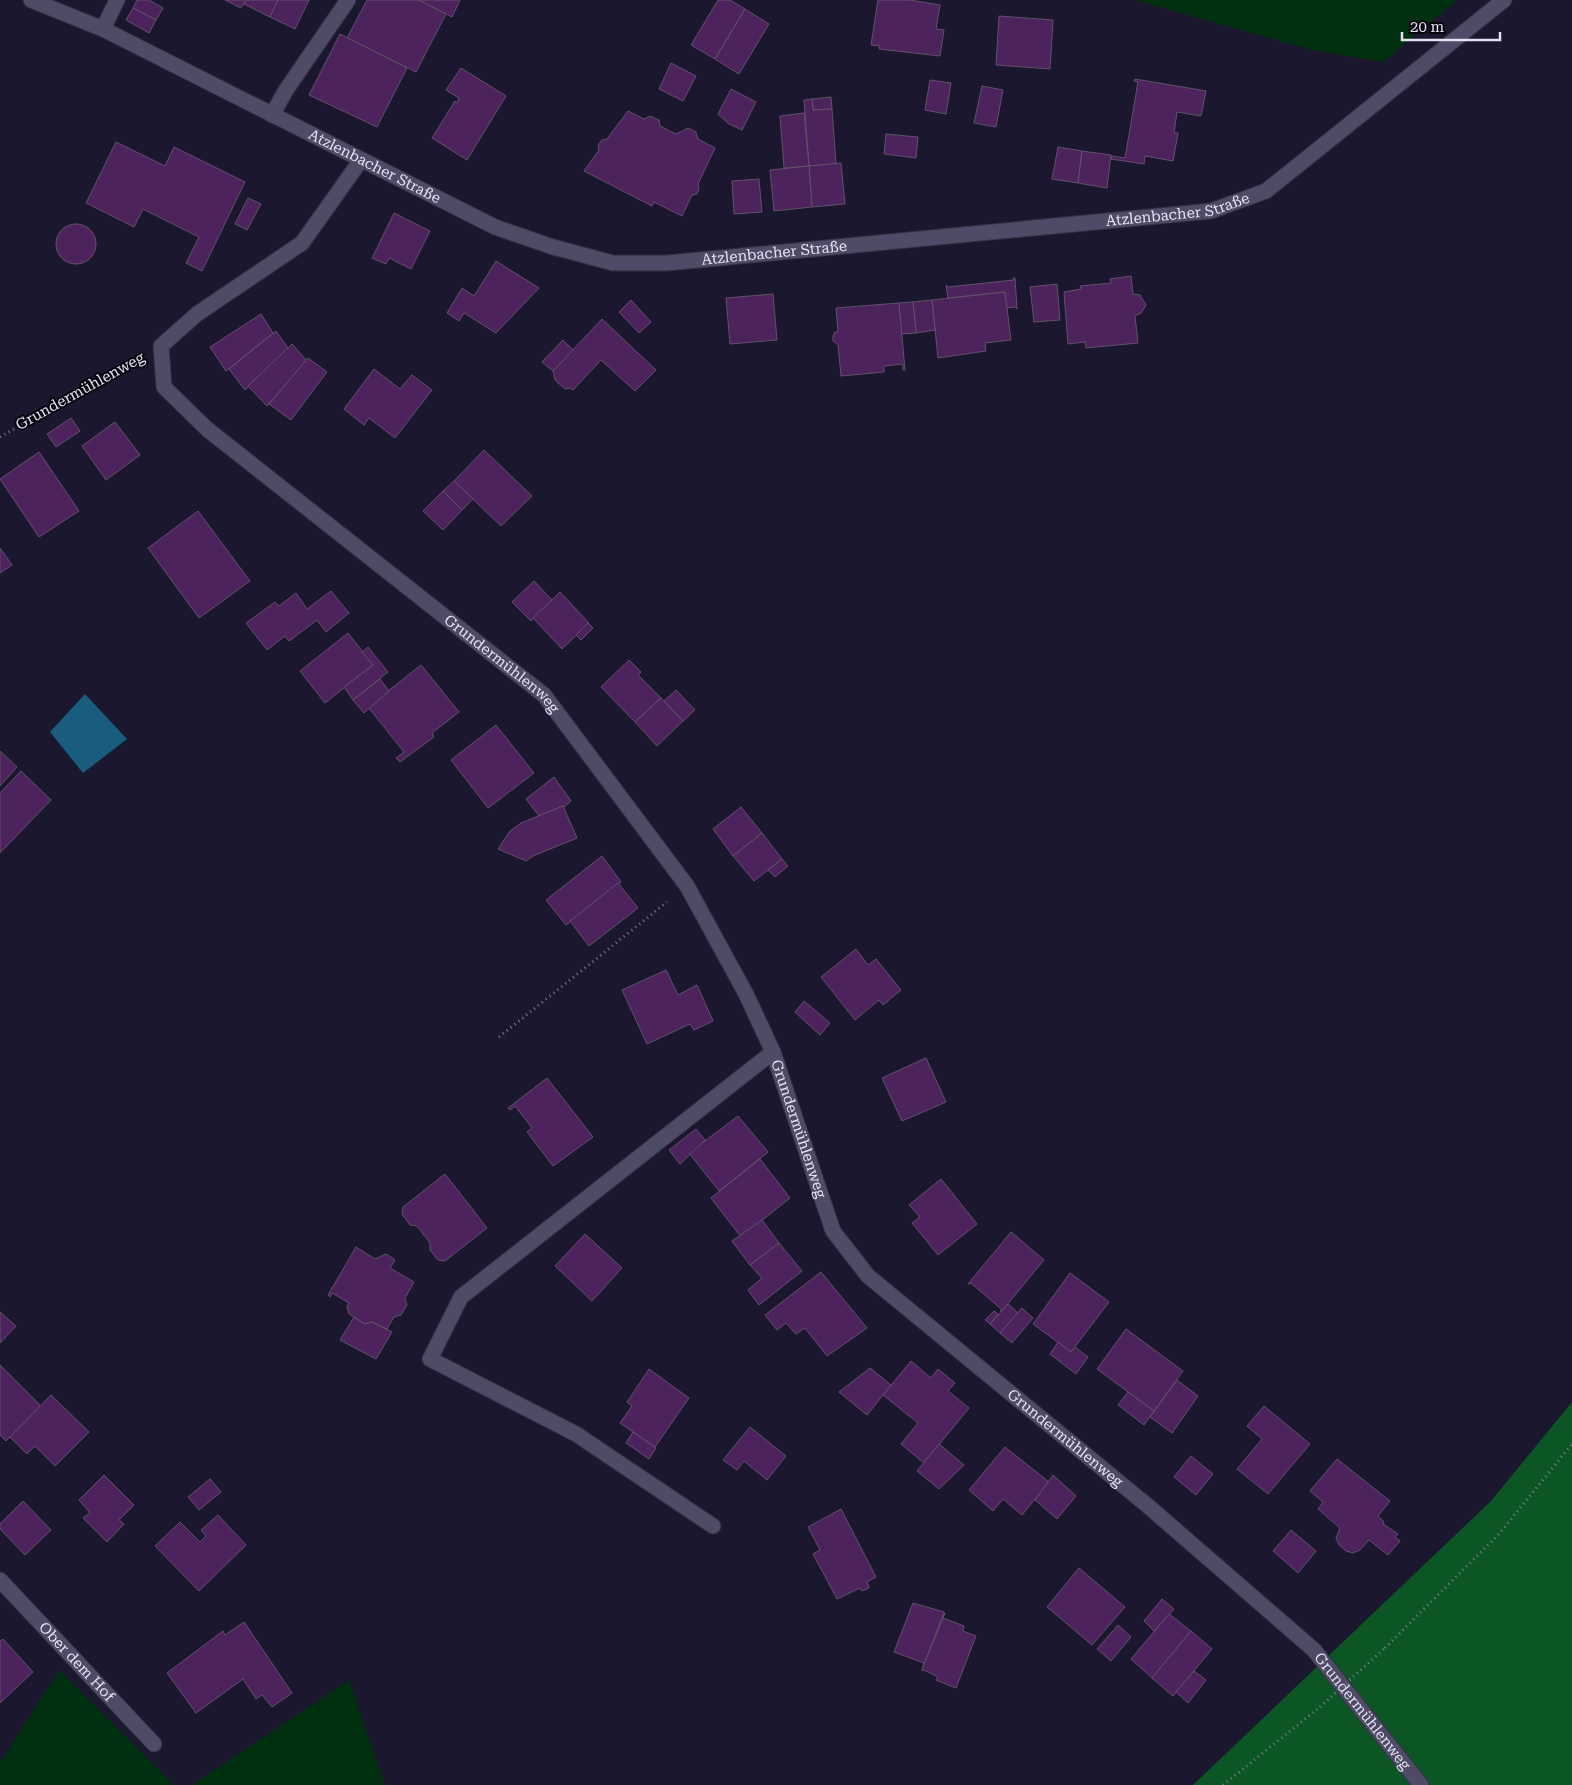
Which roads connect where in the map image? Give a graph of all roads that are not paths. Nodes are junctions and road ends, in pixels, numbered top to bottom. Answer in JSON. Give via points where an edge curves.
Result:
{"nodes":[{"id":1,"x":31,"y":0,"type":"edge"},
{"id":2,"x":117,"y":0,"type":"edge"},
{"id":3,"x":348,"y":0,"type":"edge"},
{"id":4,"x":1504,"y":0,"type":"edge"},
{"id":5,"x":103,"y":29,"type":"junction"},
{"id":6,"x":272,"y":115,"type":"junction"},
{"id":7,"x":361,"y":160,"type":"junction"},
{"id":8,"x":773,"y":1052,"type":"junction"},
{"id":9,"x":713,"y":1526,"type":"dead end"},
{"id":10,"x":0,"y":1580,"type":"edge"},
{"id":11,"x":154,"y":1744,"type":"dead end"},
{"id":12,"x":1421,"y":1785,"type":"edge"}],
"edges":[{"from":1,"to":5,"type":"street","name":"Atzlenbacher Straße"},
{"from":2,"to":5,"type":"street"},
{"from":3,"to":6,"type":"street"},
{"from":4,"to":7,"type":"street","name":"Atzlenbacher Straße","via":[[1266,191],[1211,210],[667,264],[613,263],[495,227]]},
{"from":5,"to":6,"type":"street","name":"Atzlenbacher Straße"},
{"from":6,"to":7,"type":"street","name":"Atzlenbacher Straße"},
{"from":7,"to":8,"type":"street","name":"Grundermühlenweg","via":[[302,244],[197,314],[160,346],[164,387],[208,429],[544,695],[687,886],[746,994]]},
{"from":8,"to":9,"type":"street","name":"Grundermühlenweg","via":[[461,1296],[430,1359],[576,1434]]},
{"from":8,"to":12,"type":"street","name":"Grundermühlenweg","via":[[833,1231],[868,1276],[1148,1506],[1314,1650]]},
{"from":10,"to":11,"type":"street","name":"Ober dem Hof"}]}
